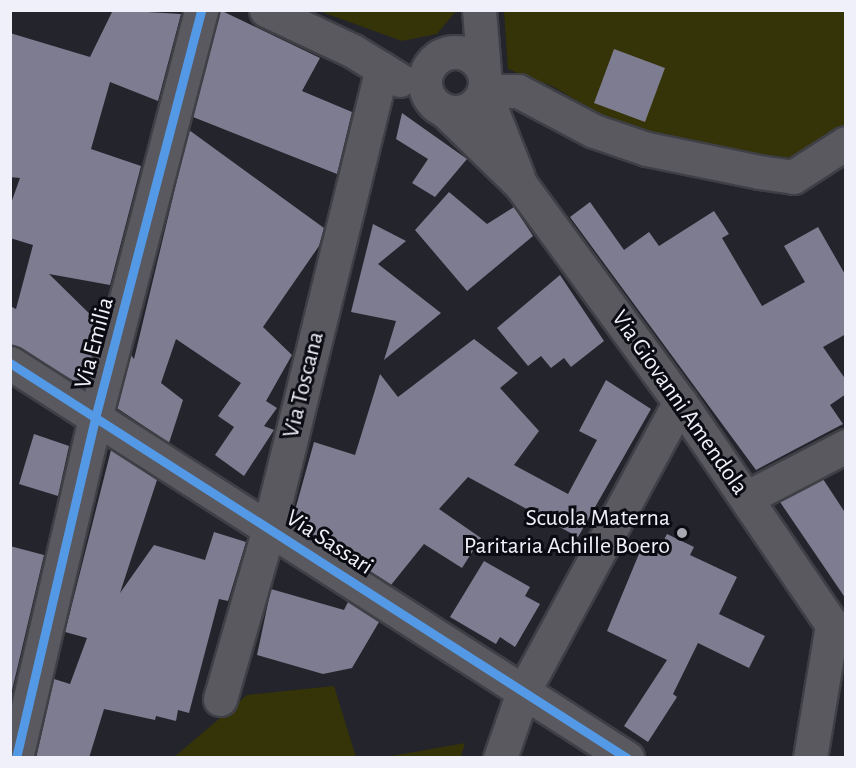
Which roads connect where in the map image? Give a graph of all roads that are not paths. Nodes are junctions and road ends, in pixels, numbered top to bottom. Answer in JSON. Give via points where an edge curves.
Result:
{"nodes":[{"id":1,"x":201,"y":10,"type":"edge"},
{"id":2,"x":266,"y":10,"type":"edge"},
{"id":3,"x":477,"y":10,"type":"edge"},
{"id":4,"x":444,"y":53,"type":"junction"},
{"id":5,"x":382,"y":69,"type":"junction"},
{"id":6,"x":484,"y":82,"type":"junction"},
{"id":7,"x":436,"y":103,"type":"junction"},
{"id":8,"x":846,"y":143,"type":"edge"},
{"id":9,"x":521,"y":185,"type":"junction"},
{"id":10,"x":10,"y":363,"type":"edge"},
{"id":11,"x":680,"y":402,"type":"junction"},
{"id":12,"x":95,"y":418,"type":"junction"},
{"id":13,"x":846,"y":446,"type":"edge"},
{"id":14,"x":746,"y":498,"type":"junction"},
{"id":15,"x":269,"y":528,"type":"junction"},
{"id":16,"x":839,"y":631,"type":"edge"},
{"id":17,"x":523,"y":692,"type":"junction"},
{"id":18,"x":220,"y":699,"type":"dead end"},
{"id":19,"x":16,"y":758,"type":"edge"},
{"id":20,"x":500,"y":758,"type":"edge"},
{"id":21,"x":627,"y":758,"type":"edge"},
{"id":22,"x":810,"y":758,"type":"edge"}],
"edges":[{"from":1,"to":12,"type":"street","name":"Via Emilia"},
{"from":2,"to":5,"type":"street","name":"Via Giovanni Amendola"},
{"from":3,"to":4,"type":"street"},
{"from":3,"to":6,"type":"street"},
{"from":4,"to":6,"type":"street","via":[[472,56]]},
{"from":4,"to":7,"type":"street","via":[[429,67]]},
{"from":5,"to":7,"type":"street","name":"Via Giovanni Amendola"},
{"from":5,"to":15,"type":"street","name":"Via Toscana"},
{"from":6,"to":7,"type":"street","via":[[472,107]]},
{"from":6,"to":8,"type":"street","via":[[518,91],[594,131],[636,146],[759,172],[794,177]]},
{"from":6,"to":9,"type":"street","name":"Via Giovanni Amendola"},
{"from":7,"to":9,"type":"street","name":"Via Giovanni Amendola"},
{"from":9,"to":11,"type":"street","name":"Via Giovanni Amendola"},
{"from":10,"to":12,"type":"street","name":"Via Sassari"},
{"from":11,"to":14,"type":"street","name":"Via Giovanni Amendola"},
{"from":11,"to":17,"type":"street"},
{"from":12,"to":15,"type":"street","name":"Via Sassari"},
{"from":12,"to":19,"type":"street","name":"Via Emilia"},
{"from":13,"to":14,"type":"street"},
{"from":14,"to":16,"type":"street","name":"Via Giovanni Amendola"},
{"from":15,"to":17,"type":"street","name":"Via Sassari"},
{"from":15,"to":18,"type":"street","name":"Via Toscana"},
{"from":16,"to":22,"type":"street"},
{"from":17,"to":20,"type":"street"},
{"from":17,"to":21,"type":"street","name":"Via Sassari"}]}
